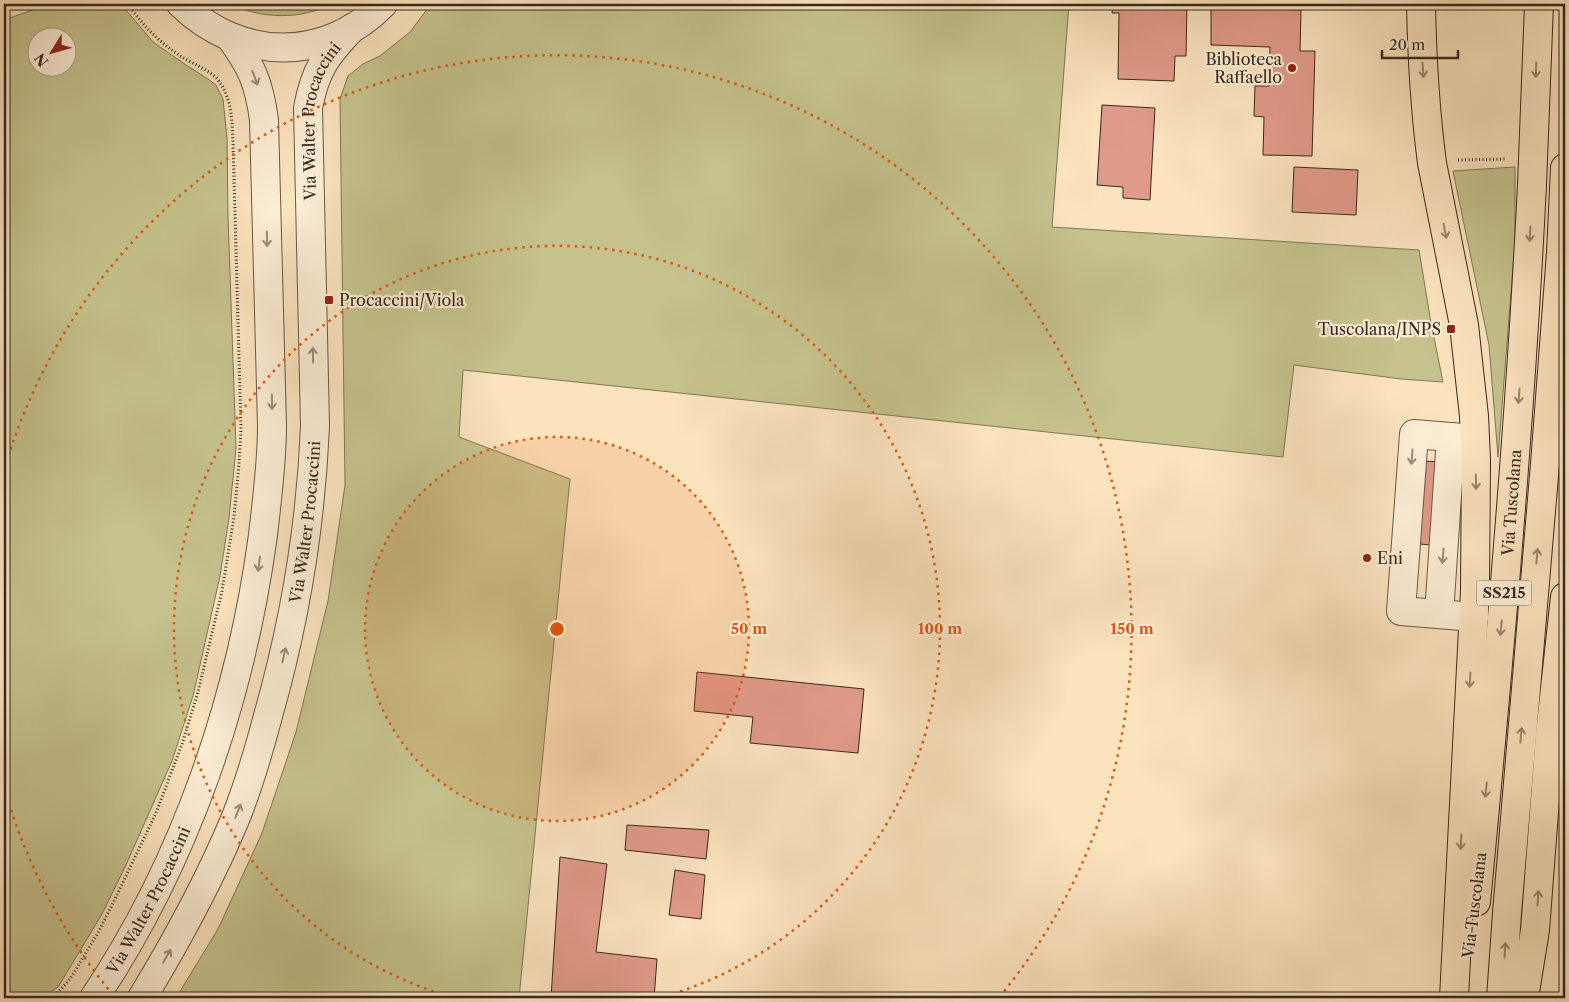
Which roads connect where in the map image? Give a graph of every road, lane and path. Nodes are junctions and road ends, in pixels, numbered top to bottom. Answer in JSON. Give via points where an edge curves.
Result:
{"nodes":[{"id":1,"x":128,"y":4,"type":"edge"},
{"id":2,"x":181,"y":4,"type":"edge"},
{"id":3,"x":383,"y":4,"type":"edge"},
{"id":4,"x":1421,"y":4,"type":"edge"},
{"id":5,"x":1539,"y":4,"type":"edge"},
{"id":6,"x":352,"y":28,"type":"junction"},
{"id":7,"x":230,"y":37,"type":"junction"},
{"id":8,"x":1565,"y":178,"type":"edge"},
{"id":9,"x":1453,"y":438,"type":"junction"},
{"id":10,"x":1565,"y":598,"type":"edge"},
{"id":11,"x":1430,"y":613,"type":"junction"},
{"id":12,"x":1474,"y":616,"type":"junction"},
{"id":13,"x":1565,"y":700,"type":"edge"},
{"id":14,"x":1550,"y":734,"type":"junction"},
{"id":15,"x":52,"y":998,"type":"edge"},
{"id":16,"x":94,"y":998,"type":"edge"},
{"id":17,"x":142,"y":998,"type":"edge"},
{"id":18,"x":1454,"y":998,"type":"edge"},
{"id":19,"x":1461,"y":998,"type":"edge"},
{"id":20,"x":1501,"y":998,"type":"edge"},
{"id":21,"x":1524,"y":998,"type":"edge"}],
"edges":[{"from":1,"to":15,"type":"path","via":[[166,46],[215,77],[228,98],[231,110],[241,429],[239,464],[222,591],[198,692],[170,779],[99,931],[72,976]]},
{"from":2,"to":7,"type":"street","via":[[217,32]]},
{"from":3,"to":6,"type":"street"},
{"from":4,"to":9,"type":"main road","one_way":true,"via":[[1422,59],[1430,143],[1470,370]]},
{"from":5,"to":19,"type":"main road","name":"Via Tuscolana","number":"SS215","one_way":true,"bridge":true,"via":[[1526,299],[1508,534],[1472,937]]},
{"from":6,"to":7,"type":"street","via":[[324,41],[286,47],[263,46]]},
{"from":17,"to":6,"type":"street","name":"Via Walter Procaccini","one_way":true,"via":[[225,843],[261,742],[285,655],[304,548],[314,450],[308,108],[322,64]]},
{"from":7,"to":16,"type":"street","name":"Via Walter Procaccini","one_way":true,"via":[[254,76],[264,120],[272,452],[259,560],[242,651],[195,803],[143,914]]},
{"from":20,"to":8,"type":"main road","name":"Via Tuscolana","number":"SS215","one_way":true},
{"from":9,"to":11,"type":"street","one_way":true},
{"from":9,"to":11,"type":"street","one_way":true,"via":[[1414,434],[1401,611]]},
{"from":9,"to":12,"type":"main road","one_way":true,"via":[[1476,504]]},
{"from":10,"to":14,"type":"main road"},
{"from":11,"to":12,"type":"street"},
{"from":12,"to":18,"type":"main road","one_way":true},
{"from":13,"to":14,"type":"street"},
{"from":21,"to":14,"type":"main road","one_way":true,"via":[[1535,930]]}]}
